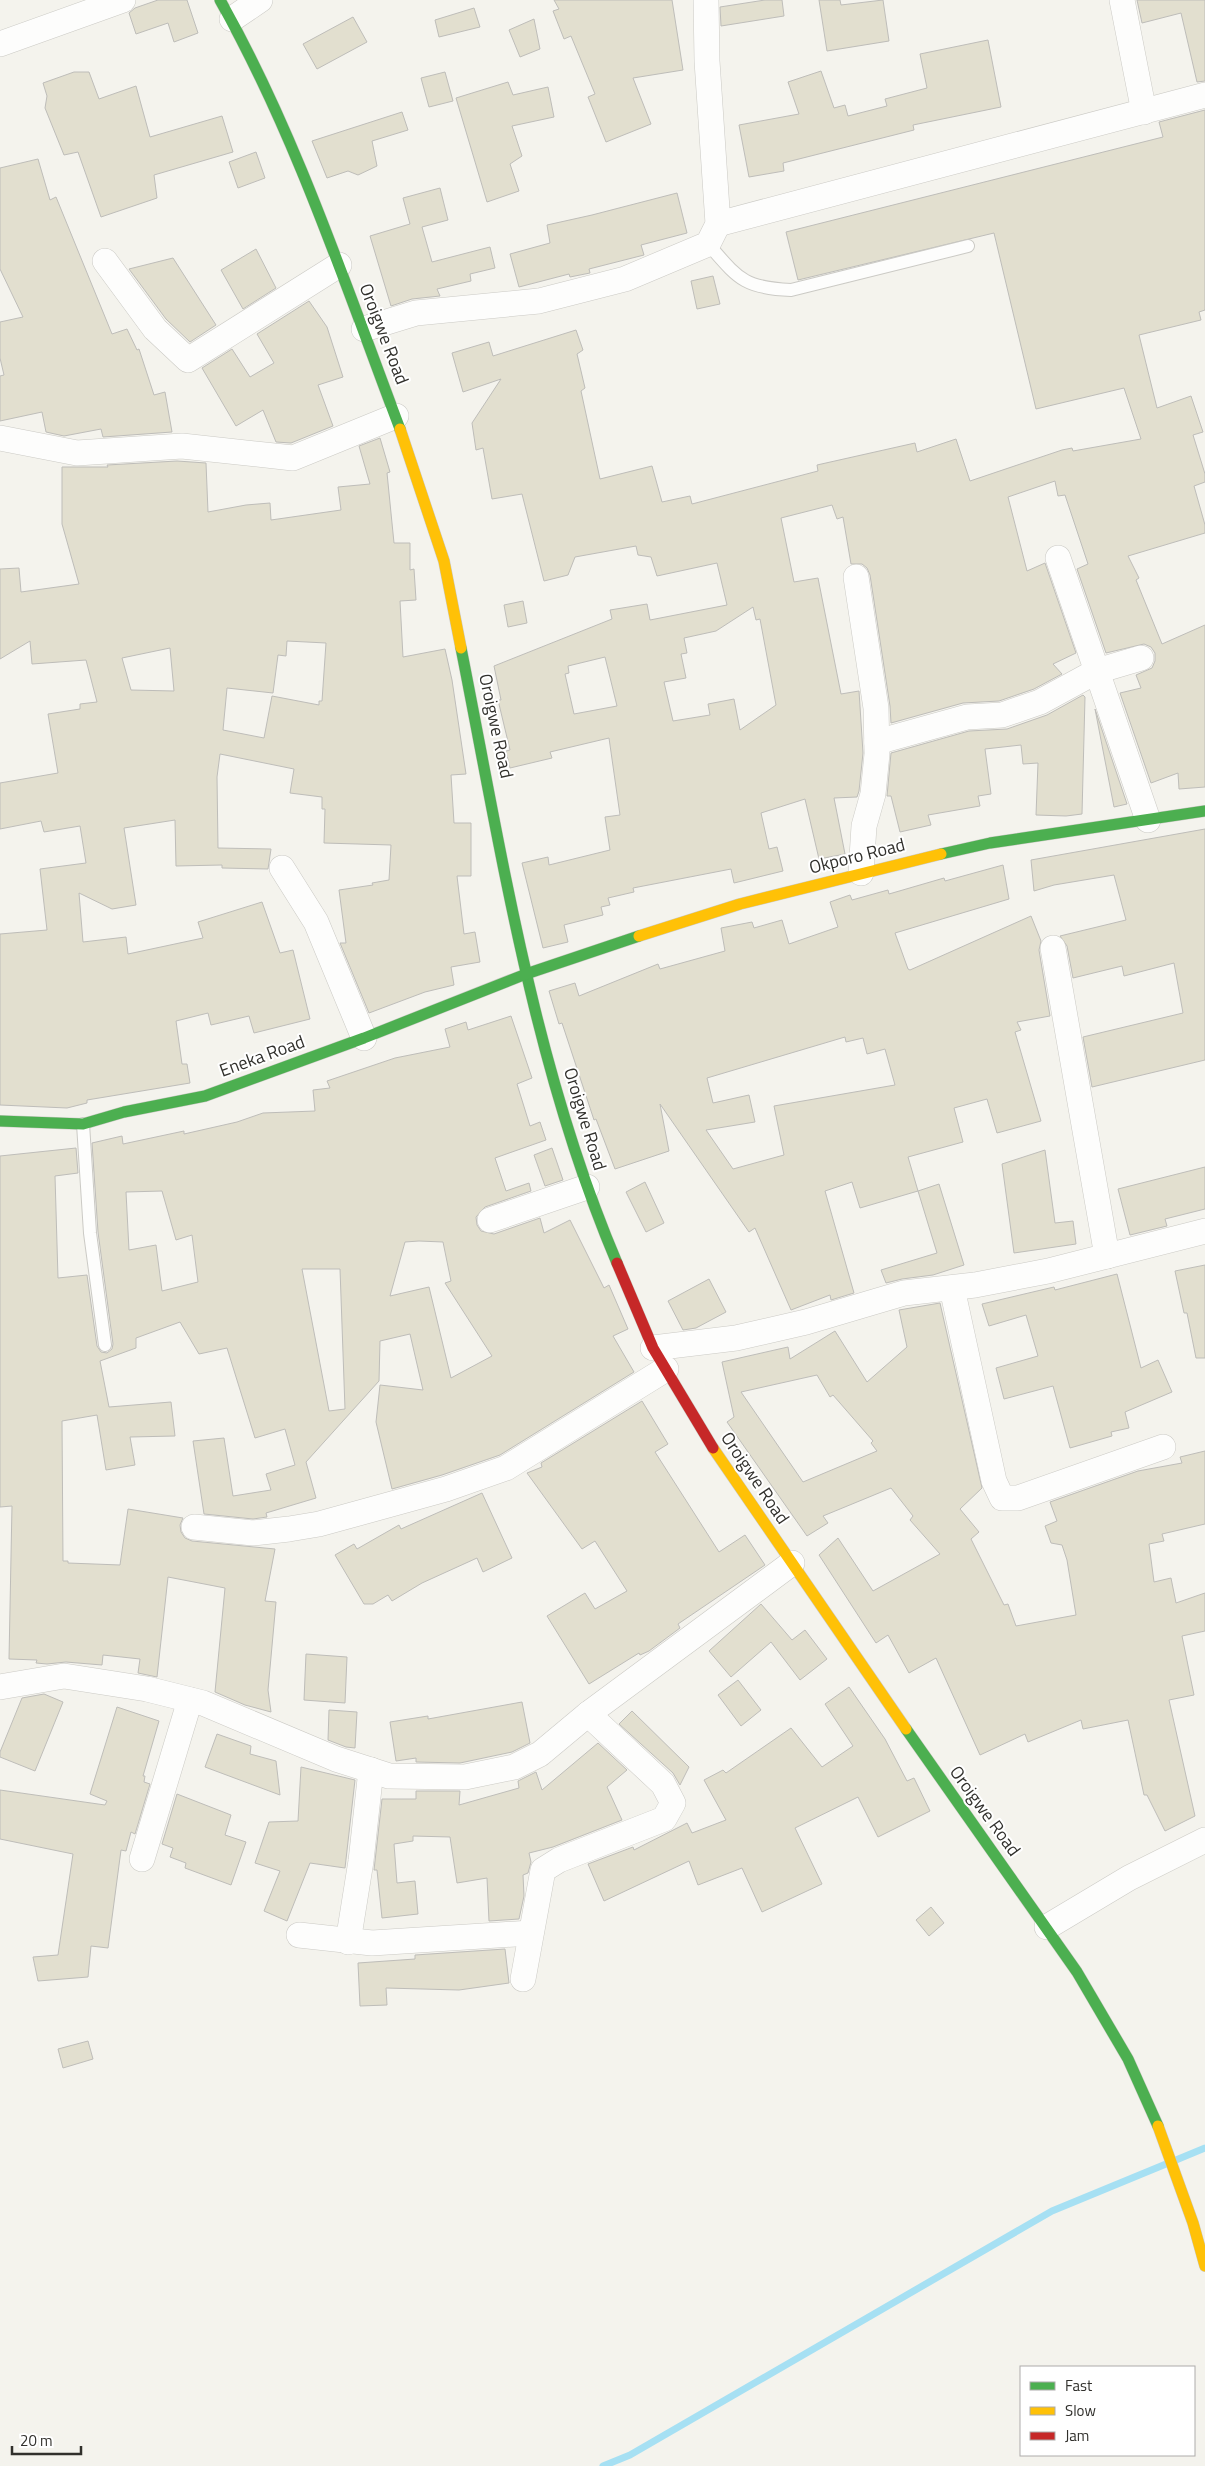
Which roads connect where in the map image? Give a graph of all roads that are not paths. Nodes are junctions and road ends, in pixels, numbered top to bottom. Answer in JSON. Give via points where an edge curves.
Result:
{"nodes":[{"id":1,"x":123,"y":0,"type":"edge"},
{"id":2,"x":260,"y":0,"type":"edge"},
{"id":3,"x":706,"y":0,"type":"edge"},
{"id":4,"x":1122,"y":0,"type":"edge"},
{"id":5,"x":226,"y":9,"type":"edge"},
{"id":6,"x":0,"y":44,"type":"edge"},
{"id":7,"x":1205,"y":95,"type":"edge"},
{"id":8,"x":1144,"y":112,"type":"junction"},
{"id":9,"x":713,"y":234,"type":"junction"},
{"id":10,"x":968,"y":246,"type":"dead end"},
{"id":11,"x":105,"y":261,"type":"dead end"},
{"id":12,"x":339,"y":265,"type":"junction"},
{"id":13,"x":364,"y":329,"type":"junction"},
{"id":14,"x":396,"y":416,"type":"junction"},
{"id":15,"x":0,"y":438,"type":"edge"},
{"id":16,"x":1058,"y":558,"type":"dead end"},
{"id":17,"x":856,"y":577,"type":"dead end"},
{"id":18,"x":1141,"y":658,"type":"dead end"},
{"id":19,"x":1098,"y":671,"type":"junction"},
{"id":20,"x":877,"y":742,"type":"junction"},
{"id":21,"x":1205,"y":811,"type":"edge"},
{"id":22,"x":1148,"y":820,"type":"junction"},
{"id":23,"x":282,"y":868,"type":"dead end"},
{"id":24,"x":862,"y":873,"type":"junction"},
{"id":25,"x":1053,"y":948,"type":"dead end"},
{"id":26,"x":526,"y":974,"type":"junction"},
{"id":27,"x":364,"y":1038,"type":"junction"},
{"id":28,"x":0,"y":1121,"type":"edge"},
{"id":29,"x":83,"y":1124,"type":"junction"},
{"id":30,"x":587,"y":1187,"type":"junction"},
{"id":31,"x":490,"y":1220,"type":"dead end"},
{"id":32,"x":1205,"y":1231,"type":"edge"},
{"id":33,"x":1107,"y":1256,"type":"junction"},
{"id":34,"x":952,"y":1288,"type":"junction"},
{"id":35,"x":105,"y":1345,"type":"dead end"},
{"id":36,"x":660,"y":1359,"type":"junction"},
{"id":37,"x":1163,"y":1447,"type":"dead end"},
{"id":38,"x":194,"y":1527,"type":"dead end"},
{"id":39,"x":792,"y":1563,"type":"junction"},
{"id":40,"x":0,"y":1687,"type":"edge"},
{"id":41,"x":190,"y":1700,"type":"junction"},
{"id":42,"x":588,"y":1714,"type":"junction"},
{"id":43,"x":371,"y":1770,"type":"junction"},
{"id":44,"x":1205,"y":1840,"type":"edge"},
{"id":45,"x":142,"y":1859,"type":"dead end"},
{"id":46,"x":1047,"y":1926,"type":"junction"},
{"id":47,"x":531,"y":1933,"type":"junction"},
{"id":48,"x":299,"y":1935,"type":"dead end"},
{"id":49,"x":348,"y":1942,"type":"junction"},
{"id":50,"x":522,"y":1979,"type":"dead end"},
{"id":51,"x":1205,"y":2266,"type":"edge"}],
"edges":[{"from":1,"to":6,"type":"street"},
{"from":2,"to":5,"type":"street"},
{"from":3,"to":9,"type":"street"},
{"from":4,"to":8,"type":"street"},
{"from":5,"to":12,"type":"street","name":"Oroigwe Road","via":[[283,130]]},
{"from":7,"to":8,"type":"street"},
{"from":8,"to":9,"type":"street"},
{"from":9,"to":10,"type":"lane","via":[[744,282],[768,289],[791,290]]},
{"from":9,"to":13,"type":"street","via":[[625,279],[582,292],[539,301],[416,313]]},
{"from":11,"to":12,"type":"street","via":[[155,329],[188,360]]},
{"from":12,"to":13,"type":"street","name":"Oroigwe Road"},
{"from":13,"to":14,"type":"street","name":"Oroigwe Road"},
{"from":14,"to":15,"type":"street","via":[[293,458],[182,446],[77,453]]},
{"from":14,"to":26,"type":"street","name":"Oroigwe Road","via":[[444,561]]},
{"from":16,"to":19,"type":"street"},
{"from":17,"to":20,"type":"street","via":[[876,708]]},
{"from":18,"to":19,"type":"street"},
{"from":19,"to":20,"type":"street","via":[[1040,702],[1002,715],[967,717]]},
{"from":19,"to":22,"type":"street"},
{"from":20,"to":24,"type":"street","via":[[873,794],[864,826]]},
{"from":21,"to":22,"type":"street","name":"Okporo Road"},
{"from":22,"to":24,"type":"street","name":"Okporo Road","via":[[990,843]]},
{"from":23,"to":27,"type":"street","via":[[316,922]]},
{"from":24,"to":26,"type":"street","name":"Okporo Road","via":[[740,904]]},
{"from":25,"to":33,"type":"street"},
{"from":26,"to":27,"type":"street","name":"Eneka Road"},
{"from":26,"to":30,"type":"street","name":"Oroigwe Road","via":[[567,1131]]},
{"from":27,"to":29,"type":"street","name":"Eneka Road","via":[[205,1096],[124,1112]]},
{"from":28,"to":29,"type":"street","name":"Eneka Road"},
{"from":29,"to":35,"type":"lane","via":[[90,1233]]},
{"from":30,"to":31,"type":"street"},
{"from":30,"to":36,"type":"street","name":"Oroigwe Road"},
{"from":32,"to":33,"type":"street"},
{"from":33,"to":34,"type":"street","via":[[1048,1271]]},
{"from":34,"to":36,"type":"street","via":[[904,1293]]},
{"from":34,"to":37,"type":"street","via":[[994,1481],[1002,1498],[1018,1498],[1070,1482]]},
{"from":36,"to":38,"type":"street","via":[[506,1468],[446,1489],[319,1524],[253,1533]]},
{"from":36,"to":39,"type":"street","name":"Oroigwe Road","via":[[704,1435]]},
{"from":39,"to":42,"type":"street"},
{"from":39,"to":46,"type":"street","name":"Oroigwe Road","via":[[949,1792]]},
{"from":40,"to":41,"type":"street","via":[[64,1676],[147,1689]]},
{"from":41,"to":43,"type":"street"},
{"from":41,"to":45,"type":"street"},
{"from":42,"to":43,"type":"street","via":[[540,1754],[514,1767],[466,1777],[389,1776]]},
{"from":42,"to":47,"type":"street","via":[[663,1784],[673,1803],[664,1819],[559,1860],[543,1870]]},
{"from":43,"to":49,"type":"street"},
{"from":44,"to":46,"type":"street","via":[[1129,1878]]},
{"from":46,"to":51,"type":"street","name":"Oroigwe Road","via":[[1128,2058],[1163,2137]]},
{"from":47,"to":49,"type":"street"},
{"from":47,"to":50,"type":"street"},
{"from":48,"to":49,"type":"street"}]}
